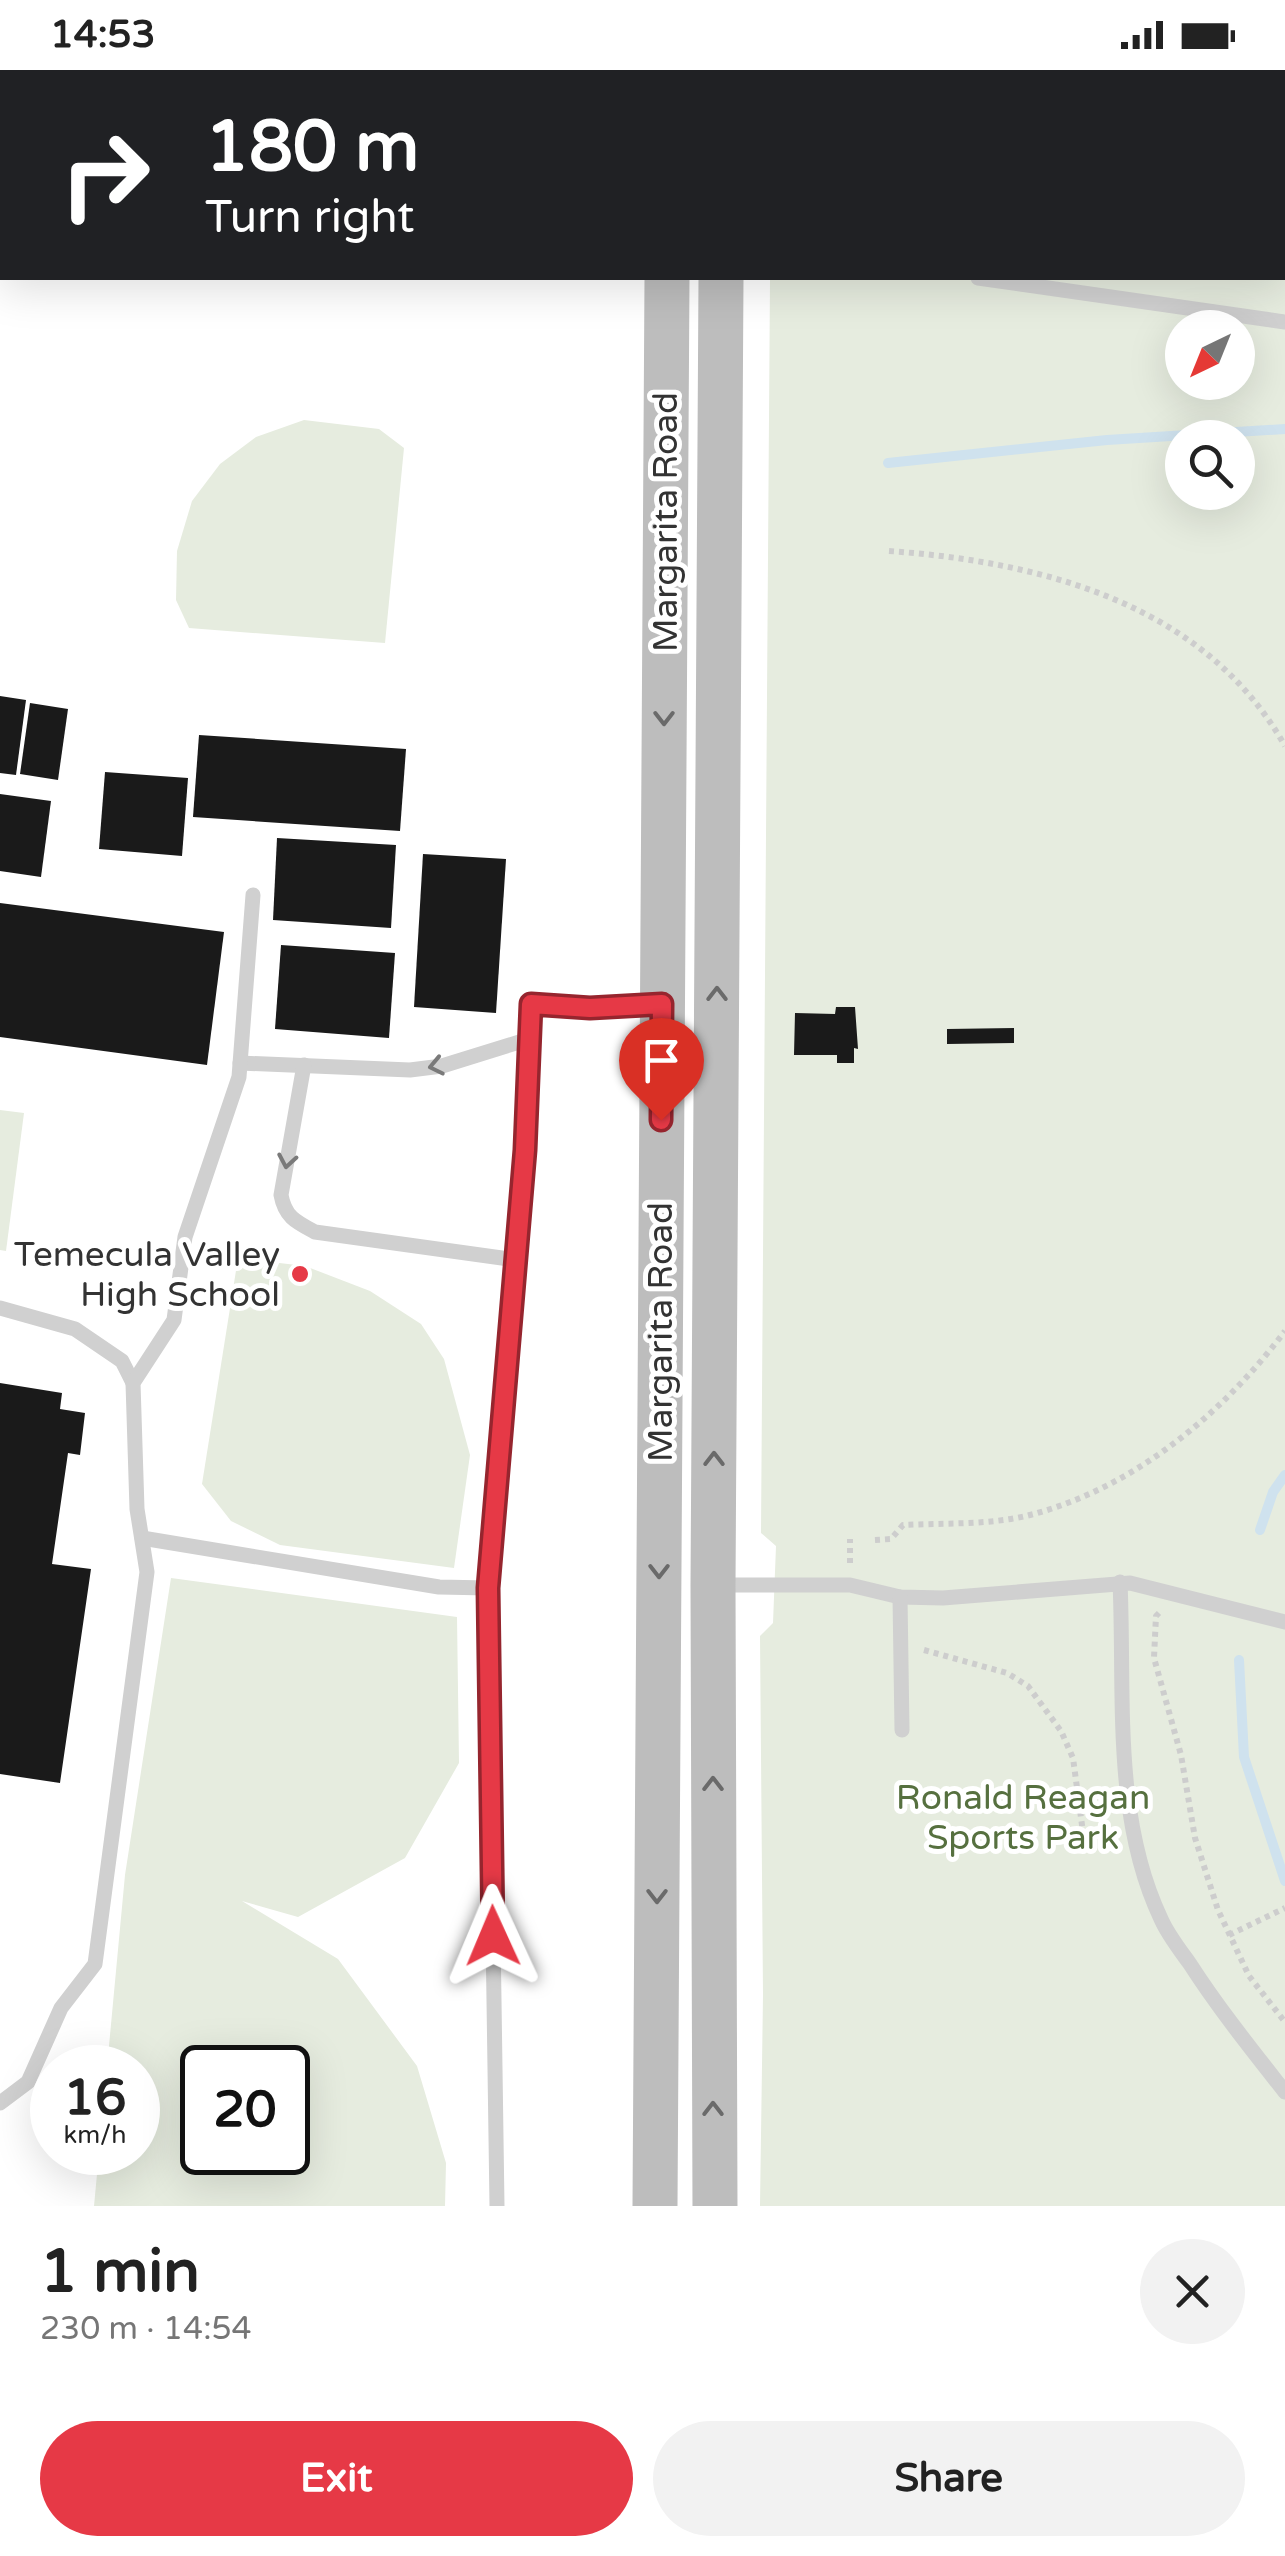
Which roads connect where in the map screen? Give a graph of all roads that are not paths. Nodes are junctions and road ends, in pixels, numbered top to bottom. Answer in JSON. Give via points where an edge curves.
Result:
{"nodes":[{"id":1,"x":666,"y":280,"type":"edge"},
{"id":2,"x":721,"y":280,"type":"edge"},
{"id":3,"x":1019,"y":280,"type":"edge"},
{"id":4,"x":1285,"y":322,"type":"edge"},
{"id":5,"x":253,"y":896,"type":"dead end"},
{"id":6,"x":662,"y":1004,"type":"junction"},
{"id":7,"x":529,"y":1039,"type":"junction"},
{"id":8,"x":240,"y":1063,"type":"junction"},
{"id":9,"x":304,"y":1064,"type":"junction"},
{"id":10,"x":516,"y":1260,"type":"junction"},
{"id":11,"x":0,"y":1308,"type":"edge"},
{"id":12,"x":133,"y":1383,"type":"junction"},
{"id":13,"x":142,"y":1538,"type":"junction"},
{"id":14,"x":1120,"y":1582,"type":"junction"},
{"id":15,"x":714,"y":1586,"type":"junction"},
{"id":16,"x":488,"y":1588,"type":"junction"},
{"id":17,"x":900,"y":1598,"type":"junction"},
{"id":18,"x":1285,"y":1622,"type":"edge"},
{"id":19,"x":902,"y":1730,"type":"dead end"},
{"id":20,"x":1285,"y":2092,"type":"edge"},
{"id":21,"x":0,"y":2103,"type":"edge"},
{"id":22,"x":497,"y":2206,"type":"edge"},
{"id":23,"x":655,"y":2206,"type":"edge"},
{"id":24,"x":714,"y":2206,"type":"edge"}],
"edges":[{"from":1,"to":6,"type":"main road","name":"Margarita Road","one_way":true},
{"from":15,"to":2,"type":"main road","name":"Margarita Road","one_way":true},
{"from":3,"to":4,"type":"lane"},
{"from":5,"to":8,"type":"lane"},
{"from":6,"to":7,"type":"lane","via":[[531,1004]]},
{"from":6,"to":23,"type":"main road","name":"Margarita Road","one_way":true},
{"from":7,"to":9,"type":"lane","one_way":true,"via":[[410,1070]]},
{"from":7,"to":10,"type":"lane"},
{"from":8,"to":9,"type":"lane"},
{"from":8,"to":12,"type":"lane","via":[[185,1237],[174,1320]]},
{"from":9,"to":10,"type":"lane","one_way":true,"via":[[282,1194],[293,1220],[314,1232]]},
{"from":10,"to":16,"type":"lane"},
{"from":11,"to":12,"type":"lane","via":[[75,1329],[122,1361]]},
{"from":12,"to":13,"type":"lane"},
{"from":13,"to":16,"type":"lane","via":[[439,1588]]},
{"from":13,"to":21,"type":"lane","via":[[147,1572],[95,1964],[60,2008],[28,2082]]},
{"from":14,"to":17,"type":"lane"},
{"from":14,"to":18,"type":"lane"},
{"from":14,"to":20,"type":"lane","via":[[1122,1730],[1146,1877],[1182,1952]]},
{"from":15,"to":17,"type":"lane","via":[[850,1585]]},
{"from":24,"to":15,"type":"main road","name":"Margarita Road","one_way":true},
{"from":16,"to":22,"type":"lane"},
{"from":17,"to":19,"type":"lane"}]}
